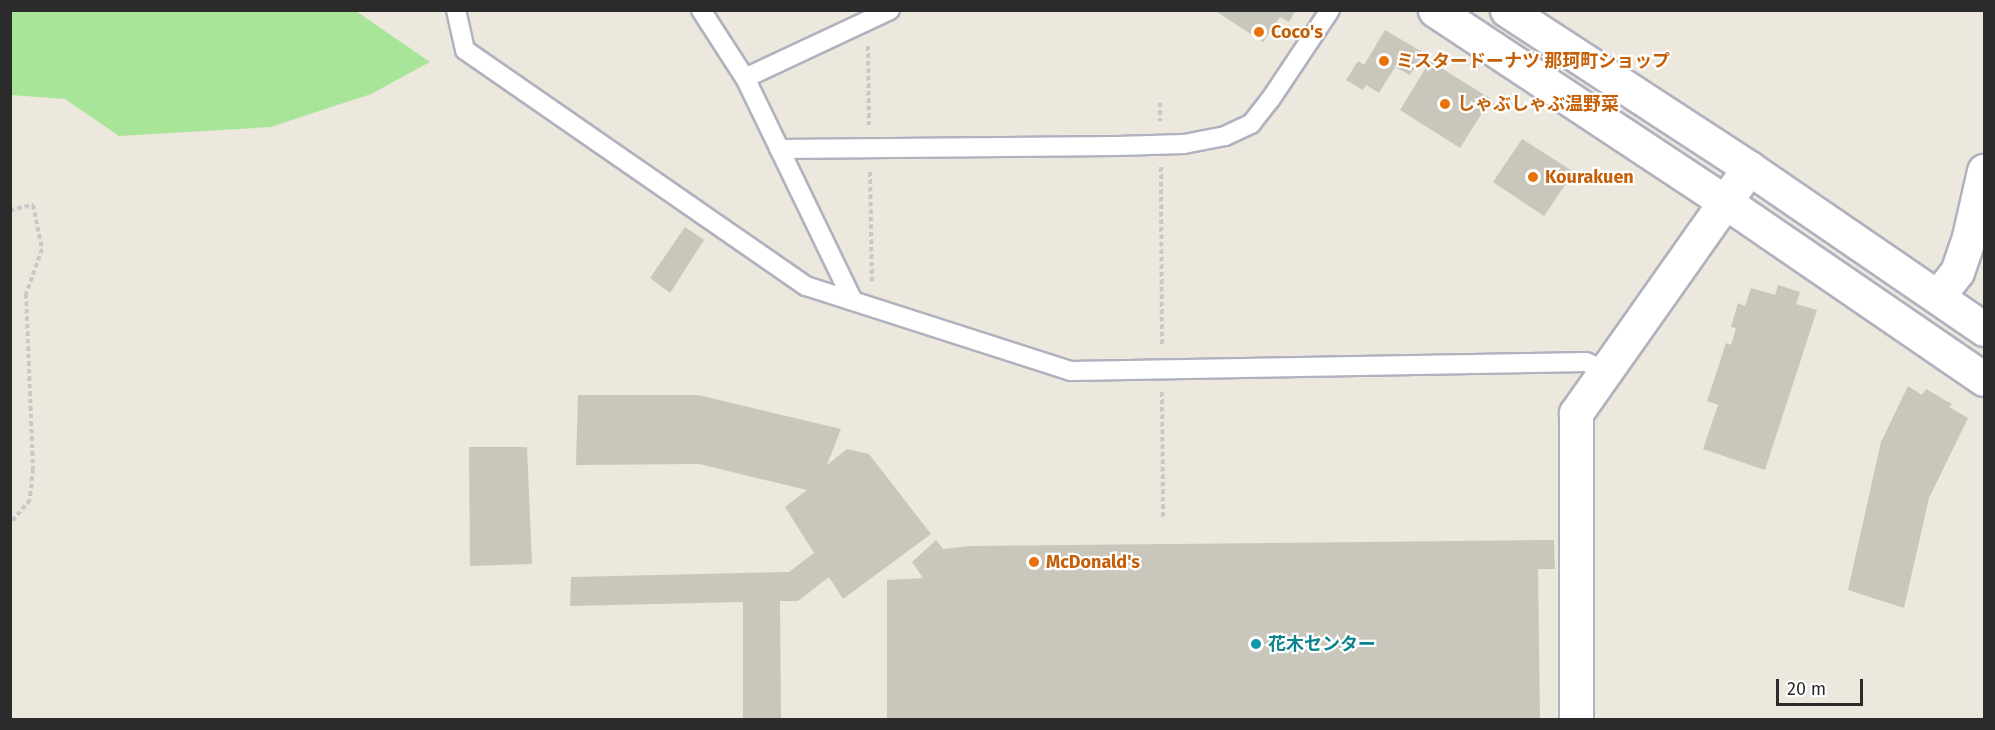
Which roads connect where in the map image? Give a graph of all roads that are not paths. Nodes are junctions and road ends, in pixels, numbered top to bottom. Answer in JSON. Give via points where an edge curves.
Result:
{"nodes":[{"id":1,"x":456,"y":10,"type":"edge"},
{"id":2,"x":701,"y":10,"type":"edge"},
{"id":3,"x":890,"y":10,"type":"edge"},
{"id":4,"x":1330,"y":10,"type":"edge"},
{"id":5,"x":1435,"y":10,"type":"edge"},
{"id":6,"x":1507,"y":10,"type":"edge"},
{"id":7,"x":745,"y":78,"type":"junction"},
{"id":8,"x":778,"y":148,"type":"junction"},
{"id":9,"x":1749,"y":168,"type":"junction"},
{"id":10,"x":1984,"y":171,"type":"edge"},
{"id":11,"x":1724,"y":201,"type":"junction"},
{"id":12,"x":1938,"y":296,"type":"junction"},
{"id":13,"x":853,"y":301,"type":"junction"},
{"id":14,"x":1984,"y":329,"type":"edge"},
{"id":15,"x":1605,"y":371,"type":"junction"},
{"id":16,"x":1984,"y":379,"type":"edge"},
{"id":17,"x":1576,"y":720,"type":"edge"}],
"edges":[{"from":1,"to":13,"type":"lane","via":[[465,50],[806,286]]},
{"from":2,"to":7,"type":"lane"},
{"from":3,"to":7,"type":"lane"},
{"from":4,"to":8,"type":"lane","via":[[1251,124],[1225,136],[1161,145]]},
{"from":5,"to":11,"type":"street"},
{"from":6,"to":9,"type":"street"},
{"from":7,"to":8,"type":"lane"},
{"from":8,"to":13,"type":"lane"},
{"from":9,"to":11,"type":"street"},
{"from":9,"to":12,"type":"street"},
{"from":10,"to":12,"type":"street","via":[[1957,272]]},
{"from":11,"to":15,"type":"street"},
{"from":11,"to":16,"type":"street"},
{"from":12,"to":14,"type":"street"},
{"from":13,"to":15,"type":"lane","via":[[1071,370],[1586,362]]},
{"from":15,"to":17,"type":"street","via":[[1576,413]]}]}
